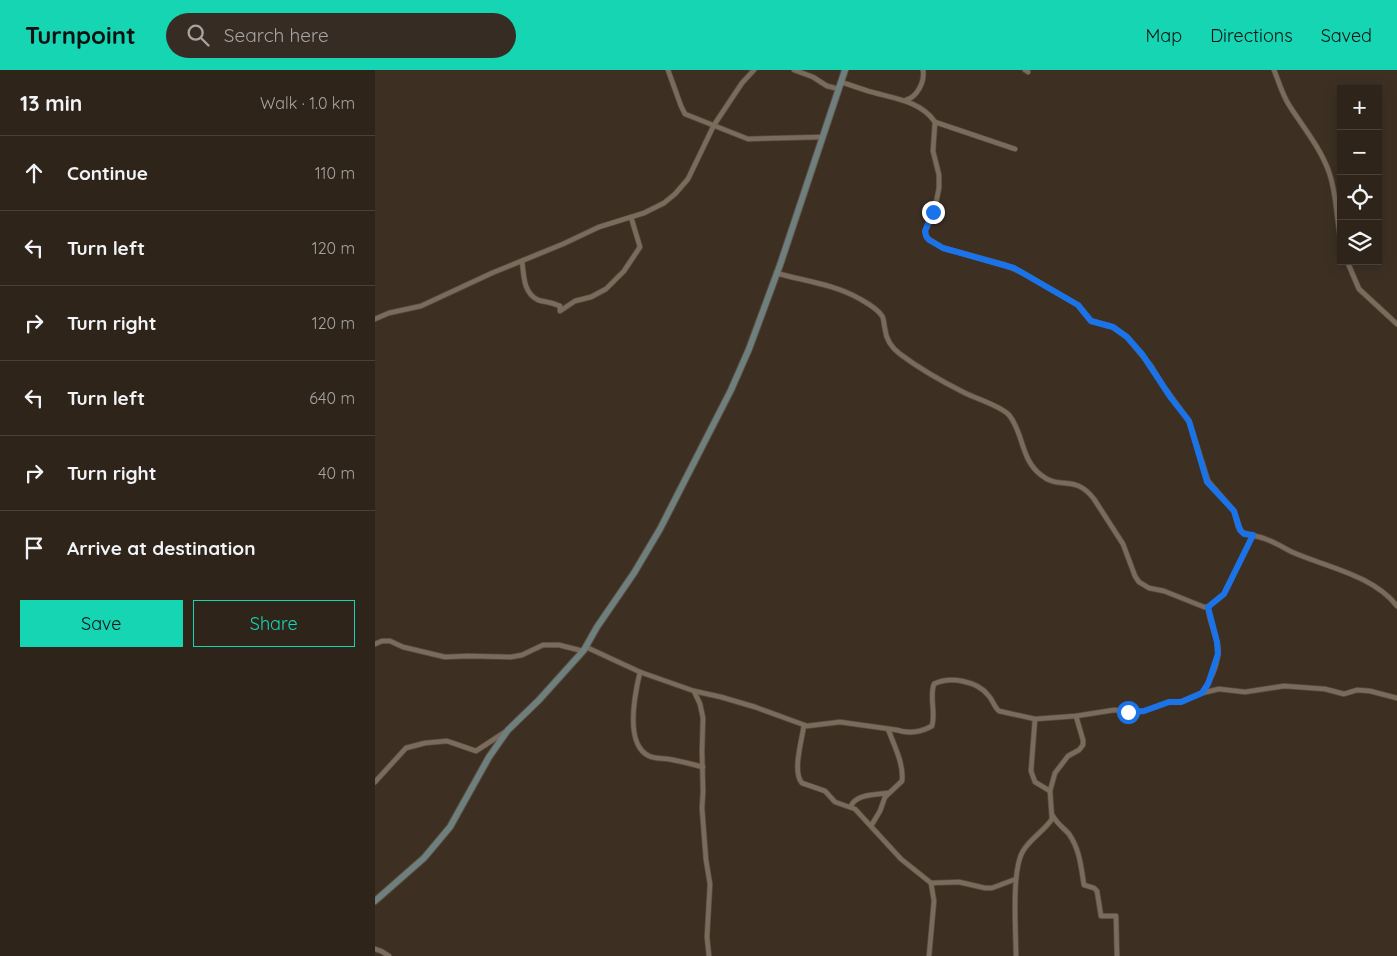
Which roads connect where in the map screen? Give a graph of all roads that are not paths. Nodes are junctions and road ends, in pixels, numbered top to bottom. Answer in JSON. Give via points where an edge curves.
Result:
{"nodes":[{"id":1,"x":668,"y":70,"type":"edge"},
{"id":2,"x":754,"y":70,"type":"edge"},
{"id":3,"x":794,"y":70,"type":"edge"},
{"id":4,"x":845,"y":70,"type":"edge"},
{"id":5,"x":923,"y":70,"type":"edge"},
{"id":6,"x":1274,"y":70,"type":"edge"},
{"id":7,"x":840,"y":85,"type":"junction"},
{"id":8,"x":906,"y":100,"type":"junction"},
{"id":9,"x":935,"y":122,"type":"junction"},
{"id":10,"x":714,"y":125,"type":"junction"},
{"id":11,"x":721,"y":128,"type":"junction"},
{"id":12,"x":711,"y":133,"type":"junction"},
{"id":13,"x":822,"y":138,"type":"junction"},
{"id":14,"x":1015,"y":149,"type":"dead end"},
{"id":15,"x":631,"y":217,"type":"junction"},
{"id":16,"x":1338,"y":220,"type":"edge"},
{"id":17,"x":522,"y":261,"type":"junction"},
{"id":18,"x":1349,"y":265,"type":"edge"},
{"id":19,"x":777,"y":273,"type":"junction"},
{"id":20,"x":375,"y":318,"type":"edge"},
{"id":21,"x":1397,"y":324,"type":"edge"},
{"id":22,"x":1253,"y":535,"type":"junction"},
{"id":23,"x":1397,"y":606,"type":"edge"},
{"id":24,"x":1208,"y":607,"type":"junction"},
{"id":25,"x":375,"y":644,"type":"edge"},
{"id":26,"x":584,"y":648,"type":"junction"},
{"id":27,"x":640,"y":672,"type":"junction"},
{"id":28,"x":693,"y":691,"type":"junction"},
{"id":29,"x":1202,"y":693,"type":"junction"},
{"id":30,"x":1397,"y":698,"type":"edge"},
{"id":31,"x":1077,"y":716,"type":"junction"},
{"id":32,"x":1035,"y":719,"type":"junction"},
{"id":33,"x":804,"y":725,"type":"junction"},
{"id":34,"x":888,"y":729,"type":"junction"},
{"id":35,"x":508,"y":730,"type":"junction"},
{"id":36,"x":703,"y":767,"type":"junction"},
{"id":37,"x":375,"y":782,"type":"edge"},
{"id":38,"x":1050,"y":790,"type":"junction"},
{"id":39,"x":887,"y":793,"type":"junction"},
{"id":40,"x":851,"y":806,"type":"junction"},
{"id":41,"x":1053,"y":816,"type":"junction"},
{"id":42,"x":871,"y":826,"type":"junction"},
{"id":43,"x":1017,"y":878,"type":"junction"},
{"id":44,"x":931,"y":883,"type":"junction"},
{"id":45,"x":375,"y":900,"type":"edge"},
{"id":46,"x":375,"y":949,"type":"edge"},
{"id":47,"x":389,"y":956,"type":"edge"},
{"id":48,"x":709,"y":956,"type":"edge"},
{"id":49,"x":929,"y":956,"type":"edge"},
{"id":50,"x":1016,"y":956,"type":"edge"},
{"id":51,"x":1117,"y":956,"type":"edge"}],
"edges":[{"from":1,"to":10,"type":"street","via":[[684,113]]},
{"from":2,"to":10,"type":"street","via":[[741,83]]},
{"from":3,"to":7,"type":"street","via":[[827,86]]},
{"from":4,"to":7,"type":"street"},
{"from":5,"to":8,"type":"street","via":[[918,90]]},
{"from":6,"to":16,"type":"street","via":[[1289,104],[1315,143],[1328,170]]},
{"from":7,"to":8,"type":"street"},
{"from":7,"to":13,"type":"street"},
{"from":8,"to":9,"type":"street"},
{"from":9,"to":14,"type":"street"},
{"from":9,"to":22,"type":"street","via":[[933,151],[939,188],[925,231],[927,238],[943,248],[1023,273],[1078,305],[1091,321],[1113,327],[1127,337],[1189,421],[1207,482],[1234,511],[1240,530]]},
{"from":10,"to":11,"type":"street"},
{"from":10,"to":12,"type":"street"},
{"from":11,"to":12,"type":"street"},
{"from":11,"to":13,"type":"street","via":[[748,139]]},
{"from":12,"to":15,"type":"street","via":[[688,179],[675,194],[654,208]]},
{"from":13,"to":19,"type":"street"},
{"from":15,"to":17,"type":"street","via":[[599,227]]},
{"from":15,"to":17,"type":"street","via":[[640,247],[630,263],[606,289],[575,301],[560,311],[560,306],[531,296]]},
{"from":17,"to":20,"type":"street","via":[[421,306]]},
{"from":18,"to":21,"type":"street","via":[[1359,289]]},
{"from":19,"to":24,"type":"street","via":[[835,288],[871,306],[883,317],[889,342],[900,354],[946,383],[1010,416],[1028,460],[1041,476],[1057,483],[1077,484],[1089,492],[1123,544],[1139,582]]},
{"from":19,"to":26,"type":"street","via":[[731,390],[660,529]]},
{"from":22,"to":23,"type":"street","via":[[1373,585]]},
{"from":22,"to":24,"type":"street","via":[[1224,594]]},
{"from":24,"to":29,"type":"street","via":[[1218,654]]},
{"from":25,"to":26,"type":"street","via":[[390,641],[445,657],[511,657],[543,645]]},
{"from":26,"to":27,"type":"street"},
{"from":26,"to":35,"type":"street"},
{"from":27,"to":28,"type":"street"},
{"from":27,"to":36,"type":"street","via":[[634,703],[638,746],[649,756]]},
{"from":28,"to":33,"type":"street","via":[[748,705]]},
{"from":28,"to":36,"type":"street","via":[[703,718]]},
{"from":29,"to":30,"type":"street","via":[[1219,689],[1254,691],[1284,686],[1344,694],[1370,691]]},
{"from":29,"to":31,"type":"street","via":[[1144,711],[1114,710]]},
{"from":31,"to":32,"type":"street"},
{"from":31,"to":38,"type":"street","via":[[1083,745],[1059,766]]},
{"from":32,"to":34,"type":"street","via":[[999,711],[987,693],[979,688],[960,680],[949,680],[934,684],[932,688],[932,726],[909,733]]},
{"from":32,"to":38,"type":"street","via":[[1031,771],[1035,782]]},
{"from":33,"to":34,"type":"street","via":[[840,722]]},
{"from":33,"to":40,"type":"street","via":[[797,772],[800,781],[825,791],[838,804]]},
{"from":34,"to":39,"type":"street","via":[[903,775],[900,784]]},
{"from":35,"to":37,"type":"street","via":[[475,751],[447,741],[406,748]]},
{"from":35,"to":45,"type":"street","via":[[450,827],[424,858]]},
{"from":36,"to":48,"type":"street","via":[[703,824],[711,884],[707,937]]},
{"from":38,"to":41,"type":"street"},
{"from":39,"to":40,"type":"street","via":[[859,797]]},
{"from":39,"to":42,"type":"street"},
{"from":40,"to":42,"type":"street"},
{"from":41,"to":43,"type":"street","via":[[1024,850]]},
{"from":41,"to":51,"type":"street","via":[[1072,840],[1082,863],[1084,885],[1097,891],[1101,916],[1116,916]]},
{"from":42,"to":44,"type":"street","via":[[901,859]]},
{"from":43,"to":44,"type":"street","via":[[992,888],[959,882]]},
{"from":43,"to":50,"type":"street"},
{"from":44,"to":49,"type":"street","via":[[934,901]]},
{"from":46,"to":47,"type":"street"}]}
